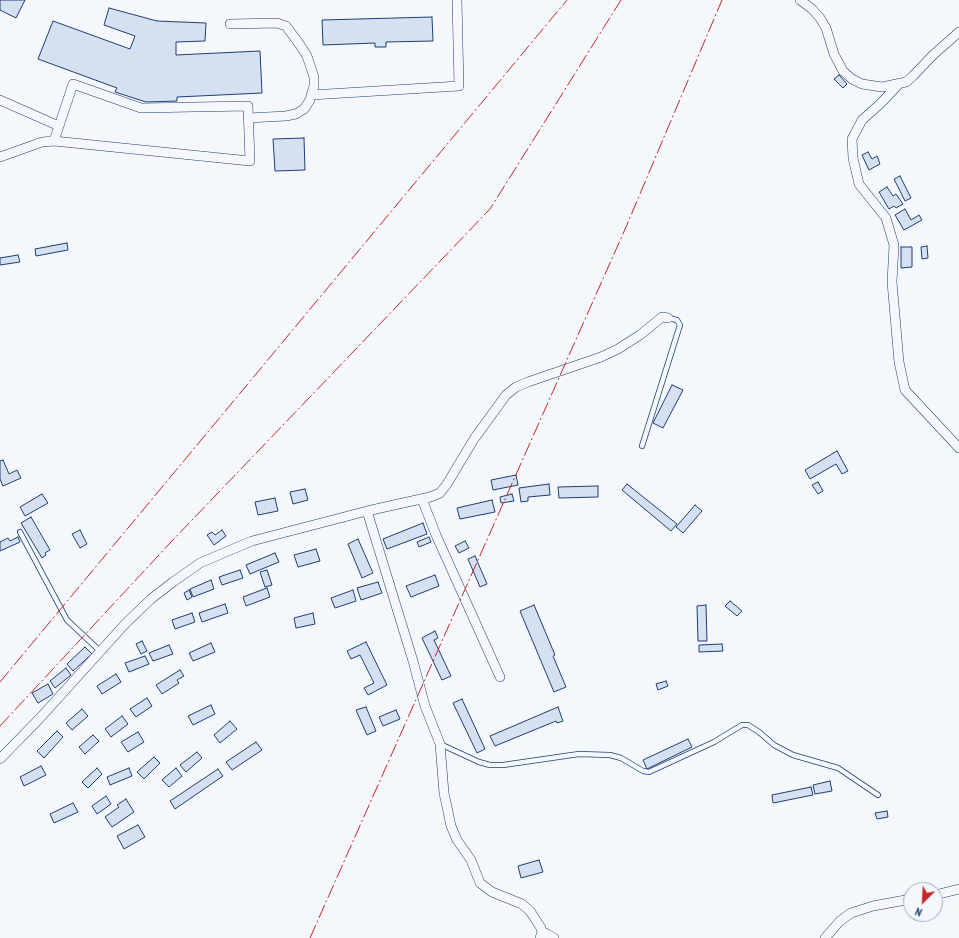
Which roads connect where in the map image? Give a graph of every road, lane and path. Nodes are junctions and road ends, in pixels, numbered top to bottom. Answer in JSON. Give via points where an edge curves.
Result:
{"nodes":[{"id":1,"x":457,"y":0,"type":"edge"},
{"id":2,"x":800,"y":0,"type":"edge"},
{"id":3,"x":230,"y":24,"type":"dead end"},
{"id":4,"x":959,"y":32,"type":"edge"},
{"id":5,"x":899,"y":84,"type":"junction"},
{"id":6,"x":312,"y":95,"type":"junction"},
{"id":7,"x":0,"y":100,"type":"edge"},
{"id":8,"x":248,"y":118,"type":"junction"},
{"id":9,"x":59,"y":126,"type":"junction"},
{"id":10,"x":54,"y":141,"type":"junction"},
{"id":11,"x":0,"y":157,"type":"edge"},
{"id":12,"x":668,"y":318,"type":"joint"},
{"id":13,"x":642,"y":446,"type":"dead end"},
{"id":14,"x":959,"y":448,"type":"edge"},
{"id":15,"x":422,"y":499,"type":"junction"},
{"id":16,"x":367,"y":510,"type":"junction"},
{"id":17,"x":20,"y":532,"type":"dead end"},
{"id":18,"x":100,"y":651,"type":"junction"},
{"id":19,"x":500,"y":677,"type":"dead end"},
{"id":20,"x":440,"y":744,"type":"junction"},
{"id":21,"x":0,"y":759,"type":"edge"},
{"id":22,"x":878,"y":795,"type":"dead end"},
{"id":23,"x":959,"y":889,"type":"edge"},
{"id":24,"x":943,"y":893,"type":"edge"},
{"id":25,"x":903,"y":900,"type":"edge"},
{"id":26,"x":541,"y":935,"type":"edge"},
{"id":27,"x":554,"y":938,"type":"edge"},
{"id":28,"x":825,"y":938,"type":"edge"}],
"edges":[{"from":1,"to":6,"type":"street","via":[[459,86]]},
{"from":2,"to":5,"type":"street","via":[[812,8],[820,18],[838,62],[852,79],[871,86]]},
{"from":3,"to":6,"type":"street","via":[[277,23],[286,26],[300,45],[312,69]]},
{"from":4,"to":5,"type":"street","via":[[913,76]]},
{"from":5,"to":14,"type":"street","via":[[862,120],[852,139],[852,158],[859,184],[886,218],[894,245],[892,282],[899,362],[905,390]]},
{"from":6,"to":8,"type":"street","via":[[304,109],[296,114]]},
{"from":7,"to":9,"type":"street"},
{"from":8,"to":9,"type":"street","via":[[248,106],[142,108],[73,84]]},
{"from":8,"to":10,"type":"street","via":[[250,160]]},
{"from":9,"to":10,"type":"street"},
{"from":10,"to":11,"type":"street","via":[[42,142]]},
{"from":12,"to":13,"type":"lane","via":[[677,320],[680,325]]},
{"from":12,"to":15,"type":"street","via":[[662,317],[640,335],[601,358],[528,382],[506,395],[440,493]]},
{"from":15,"to":16,"type":"street"},
{"from":15,"to":19,"type":"street"},
{"from":16,"to":18,"type":"street","via":[[252,540],[200,563],[151,599]]},
{"from":16,"to":20,"type":"street","via":[[425,706]]},
{"from":17,"to":18,"type":"lane","via":[[67,620]]},
{"from":18,"to":21,"type":"street"},
{"from":20,"to":22,"type":"lane","via":[[490,765],[579,754],[610,755],[649,772],[714,742],[742,725],[748,725],[774,745],[793,754],[838,768]]},
{"from":20,"to":26,"type":"street","via":[[444,793],[451,826],[457,840],[471,860],[480,883],[492,892],[522,904],[537,920]]},
{"from":23,"to":24,"type":"street"},
{"from":25,"to":28,"type":"street","via":[[851,913]]},
{"from":26,"to":27,"type":"street","via":[[547,934]]}]}
